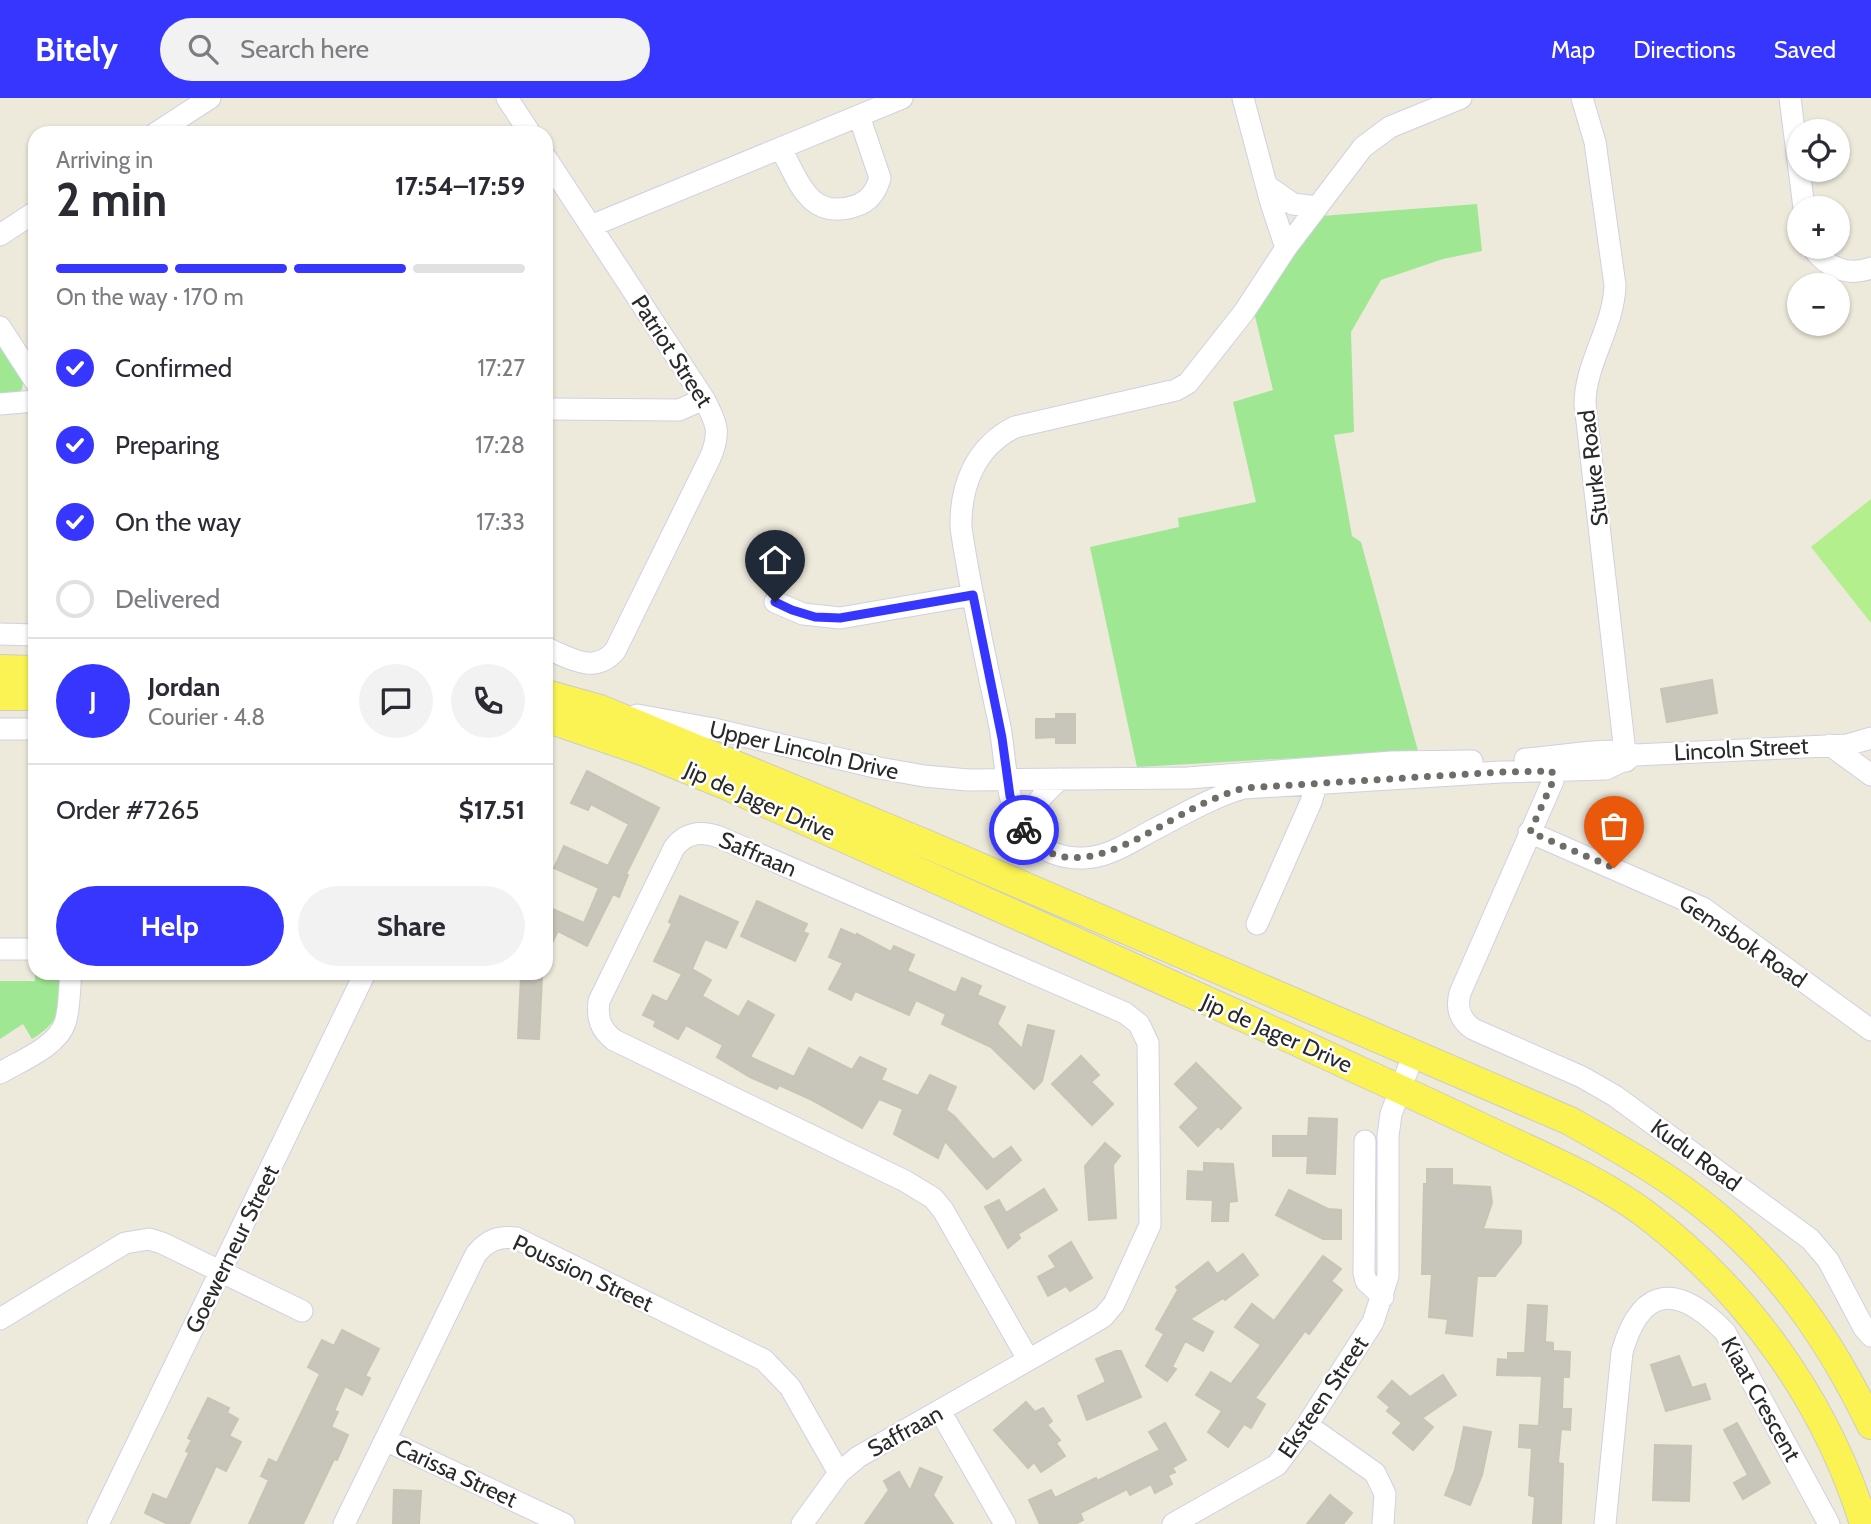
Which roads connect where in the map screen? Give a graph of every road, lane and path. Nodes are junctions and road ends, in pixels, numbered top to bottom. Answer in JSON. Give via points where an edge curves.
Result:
{"nodes":[{"id":1,"x":210,"y":98,"type":"edge"},
{"id":2,"x":507,"y":98,"type":"edge"},
{"id":3,"x":902,"y":98,"type":"edge"},
{"id":4,"x":1243,"y":98,"type":"edge"},
{"id":5,"x":1461,"y":98,"type":"edge"},
{"id":6,"x":1583,"y":98,"type":"edge"},
{"id":7,"x":1790,"y":98,"type":"edge"},
{"id":8,"x":859,"y":116,"type":"junction"},
{"id":9,"x":167,"y":126,"type":"edge"},
{"id":10,"x":525,"y":126,"type":"edge"},
{"id":11,"x":781,"y":149,"type":"junction"},
{"id":12,"x":553,"y":169,"type":"edge"},
{"id":13,"x":1267,"y":186,"type":"junction"},
{"id":14,"x":1802,"y":196,"type":"edge"},
{"id":15,"x":1317,"y":207,"type":"junction"},
{"id":16,"x":28,"y":217,"type":"edge"},
{"id":17,"x":591,"y":226,"type":"junction"},
{"id":18,"x":0,"y":235,"type":"edge"},
{"id":19,"x":1286,"y":248,"type":"junction"},
{"id":20,"x":1823,"y":259,"type":"edge"},
{"id":21,"x":1871,"y":268,"type":"edge"},
{"id":22,"x":0,"y":327,"type":"edge"},
{"id":23,"x":28,"y":370,"type":"edge"},
{"id":24,"x":704,"y":399,"type":"junction"},
{"id":25,"x":28,"y":402,"type":"edge"},
{"id":26,"x":0,"y":404,"type":"edge"},
{"id":27,"x":553,"y":410,"type":"edge"},
{"id":28,"x":973,"y":595,"type":"junction"},
{"id":29,"x":775,"y":602,"type":"dead end"},
{"id":30,"x":0,"y":634,"type":"edge"},
{"id":31,"x":28,"y":635,"type":"edge"},
{"id":32,"x":553,"y":651,"type":"edge"},
{"id":33,"x":0,"y":669,"type":"edge"},
{"id":34,"x":28,"y":670,"type":"edge"},
{"id":35,"x":0,"y":696,"type":"edge"},
{"id":36,"x":28,"y":696,"type":"edge"},
{"id":37,"x":553,"y":696,"type":"edge"},
{"id":38,"x":600,"y":709,"type":"junction"},
{"id":39,"x":553,"y":720,"type":"edge"},
{"id":40,"x":0,"y":729,"type":"edge"},
{"id":41,"x":28,"y":729,"type":"edge"},
{"id":42,"x":1871,"y":738,"type":"edge"},
{"id":43,"x":1839,"y":745,"type":"junction"},
{"id":44,"x":1871,"y":753,"type":"edge"},
{"id":45,"x":1629,"y":756,"type":"junction"},
{"id":46,"x":1552,"y":764,"type":"junction"},
{"id":47,"x":1871,"y":775,"type":"edge"},
{"id":48,"x":1314,"y":776,"type":"junction"},
{"id":49,"x":1060,"y":779,"type":"junction"},
{"id":50,"x":1008,"y":780,"type":"junction"},
{"id":51,"x":1530,"y":832,"type":"junction"},
{"id":52,"x":1028,"y":836,"type":"junction"},
{"id":53,"x":1257,"y":924,"type":"dead end"},
{"id":54,"x":0,"y":949,"type":"edge"},
{"id":55,"x":28,"y":949,"type":"edge"},
{"id":56,"x":70,"y":980,"type":"edge"},
{"id":57,"x":362,"y":980,"type":"edge"},
{"id":58,"x":1871,"y":1030,"type":"edge"},
{"id":59,"x":1414,"y":1053,"type":"junction"},
{"id":60,"x":0,"y":1073,"type":"edge"},
{"id":61,"x":1399,"y":1089,"type":"junction"},
{"id":62,"x":1365,"y":1141,"type":"dead end"},
{"id":63,"x":221,"y":1272,"type":"junction"},
{"id":64,"x":1383,"y":1297,"type":"junction"},
{"id":65,"x":302,"y":1311,"type":"dead end"},
{"id":66,"x":0,"y":1319,"type":"edge"},
{"id":67,"x":1871,"y":1336,"type":"edge"},
{"id":68,"x":1028,"y":1359,"type":"junction"},
{"id":69,"x":940,"y":1411,"type":"junction"},
{"id":70,"x":1307,"y":1425,"type":"junction"},
{"id":71,"x":1871,"y":1425,"type":"edge"},
{"id":72,"x":385,"y":1440,"type":"junction"},
{"id":73,"x":839,"y":1473,"type":"junction"},
{"id":74,"x":98,"y":1524,"type":"edge"},
{"id":75,"x":344,"y":1524,"type":"edge"},
{"id":76,"x":564,"y":1524,"type":"edge"},
{"id":77,"x":802,"y":1524,"type":"edge"},
{"id":78,"x":1005,"y":1524,"type":"edge"},
{"id":79,"x":1172,"y":1524,"type":"edge"},
{"id":80,"x":1383,"y":1524,"type":"edge"},
{"id":81,"x":1605,"y":1524,"type":"edge"},
{"id":82,"x":1829,"y":1524,"type":"edge"},
{"id":83,"x":1864,"y":1524,"type":"edge"}],
"edges":[{"from":1,"to":9,"type":"street"},
{"from":2,"to":10,"type":"street"},
{"from":3,"to":8,"type":"street"},
{"from":4,"to":13,"type":"street"},
{"from":5,"to":15,"type":"street","via":[[1377,135]]},
{"from":6,"to":45,"type":"street","name":"Sturke Road","via":[[1595,142],[1615,285],[1611,316],[1588,379],[1585,404]]},
{"from":7,"to":14,"type":"street"},
{"from":8,"to":11,"type":"street"},
{"from":8,"to":11,"type":"street","via":[[880,178],[870,199],[859,205],[845,209],[816,205]]},
{"from":11,"to":17,"type":"street"},
{"from":12,"to":17,"type":"street","name":"Patriot Street"},
{"from":13,"to":15,"type":"street","via":[[1293,204]]},
{"from":13,"to":19,"type":"street"},
{"from":15,"to":19,"type":"street"},
{"from":16,"to":18,"type":"street"},
{"from":17,"to":24,"type":"street","name":"Patriot Street"},
{"from":19,"to":28,"type":"street","via":[[1244,312],[1188,383],[1176,390],[1025,424],[1005,432],[986,448],[970,472],[962,500],[961,528]]},
{"from":20,"to":21,"type":"street","via":[[1835,268],[1856,272]]},
{"from":22,"to":23,"type":"street"},
{"from":24,"to":27,"type":"street","via":[[679,410]]},
{"from":24,"to":32,"type":"street","name":"Patriot Street","via":[[717,426],[714,449],[615,651],[598,664]]},
{"from":25,"to":26,"type":"street"},
{"from":28,"to":29,"type":"street","via":[[840,618],[815,617]]},
{"from":28,"to":50,"type":"street"},
{"from":30,"to":31,"type":"street"},
{"from":33,"to":34,"type":"main road"},
{"from":35,"to":36,"type":"main road"},
{"from":37,"to":38,"type":"main road","name":"Jip de Jager Drive"},
{"from":38,"to":50,"type":"street","name":"Upper Lincoln Drive","via":[[714,729],[924,776]]},
{"from":38,"to":59,"type":"main road","name":"Jip de Jager Drive"},
{"from":39,"to":61,"type":"main road","name":"Jip de Jager Drive","via":[[728,786]]},
{"from":40,"to":41,"type":"street"},
{"from":42,"to":43,"type":"street","name":"Lincoln Street"},
{"from":43,"to":44,"type":"street","name":"Lincoln Street"},
{"from":43,"to":45,"type":"street","name":"Lincoln Street"},
{"from":43,"to":47,"type":"street"},
{"from":45,"to":46,"type":"street","name":"Lincoln Street","via":[[1606,769]]},
{"from":46,"to":48,"type":"street","name":"Lincoln Street","via":[[1392,762]]},
{"from":46,"to":51,"type":"street","via":[[1553,781]]},
{"from":48,"to":49,"type":"street","name":"Upper Lincoln Drive"},
{"from":48,"to":52,"type":"street","via":[[1227,793],[1095,856],[1061,856]]},
{"from":48,"to":53,"type":"street","via":[[1311,802]]},
{"from":49,"to":50,"type":"street","name":"Upper Lincoln Drive"},
{"from":49,"to":52,"type":"street","via":[[1035,805]]},
{"from":50,"to":52,"type":"street"},
{"from":51,"to":58,"type":"street","name":"Gemsbok Road","via":[[1703,908]]},
{"from":51,"to":67,"type":"street","name":"Kudu Road","via":[[1458,1000],[1461,1017],[1473,1029],[1607,1091],[1810,1238],[1828,1260]]},
{"from":54,"to":55,"type":"street"},
{"from":56,"to":60,"type":"street","via":[[63,1030],[49,1044]]},
{"from":57,"to":63,"type":"street","name":"Goewerneur Street"},
{"from":59,"to":61,"type":"street","name":"Eksteen Street"},
{"from":59,"to":71,"type":"main road","name":"Jip de Jager Drive","via":[[1570,1121],[1652,1168],[1714,1213],[1785,1286],[1827,1343]]},
{"from":61,"to":64,"type":"street","name":"Eksteen Street","via":[[1388,1136],[1390,1251]]},
{"from":61,"to":83,"type":"main road","name":"Jip de Jager Drive","via":[[1593,1180],[1644,1213],[1706,1266],[1777,1349],[1811,1401]]},
{"from":62,"to":64,"type":"street","via":[[1364,1273]]},
{"from":63,"to":65,"type":"street"},
{"from":63,"to":66,"type":"street","via":[[162,1243],[136,1240]]},
{"from":63,"to":74,"type":"street","name":"Goewerneur Street"},
{"from":64,"to":70,"type":"street","name":"Eksteen Street","via":[[1362,1342]]},
{"from":68,"to":68,"type":"street","name":"Saffraan","via":[[1103,1317],[1114,1304],[1150,1225],[1150,1056],[1142,1028],[1125,1013],[719,837],[708,833],[687,836],[674,848],[600,1001],[602,1028],[614,1040],[933,1198]]},
{"from":68,"to":69,"type":"street","name":"Saffraan"},
{"from":69,"to":73,"type":"street","name":"Saffraan","via":[[858,1457]]},
{"from":69,"to":78,"type":"street"},
{"from":70,"to":79,"type":"street","name":"Eksteen Street","via":[[1268,1472]]},
{"from":70,"to":80,"type":"street","via":[[1375,1473],[1385,1494]]},
{"from":72,"to":73,"type":"street","name":"Poussion Street","via":[[476,1254],[491,1239],[504,1237],[516,1238],[764,1360],[790,1387]]},
{"from":72,"to":75,"type":"street","name":"Poussion Street"},
{"from":72,"to":76,"type":"street","name":"Carissa Street"},
{"from":73,"to":77,"type":"street","name":"Saffraan"},
{"from":81,"to":82,"type":"street","name":"Kiaat Crescent","via":[[1622,1352],[1644,1308],[1668,1297],[1689,1303],[1725,1332]]}]}
